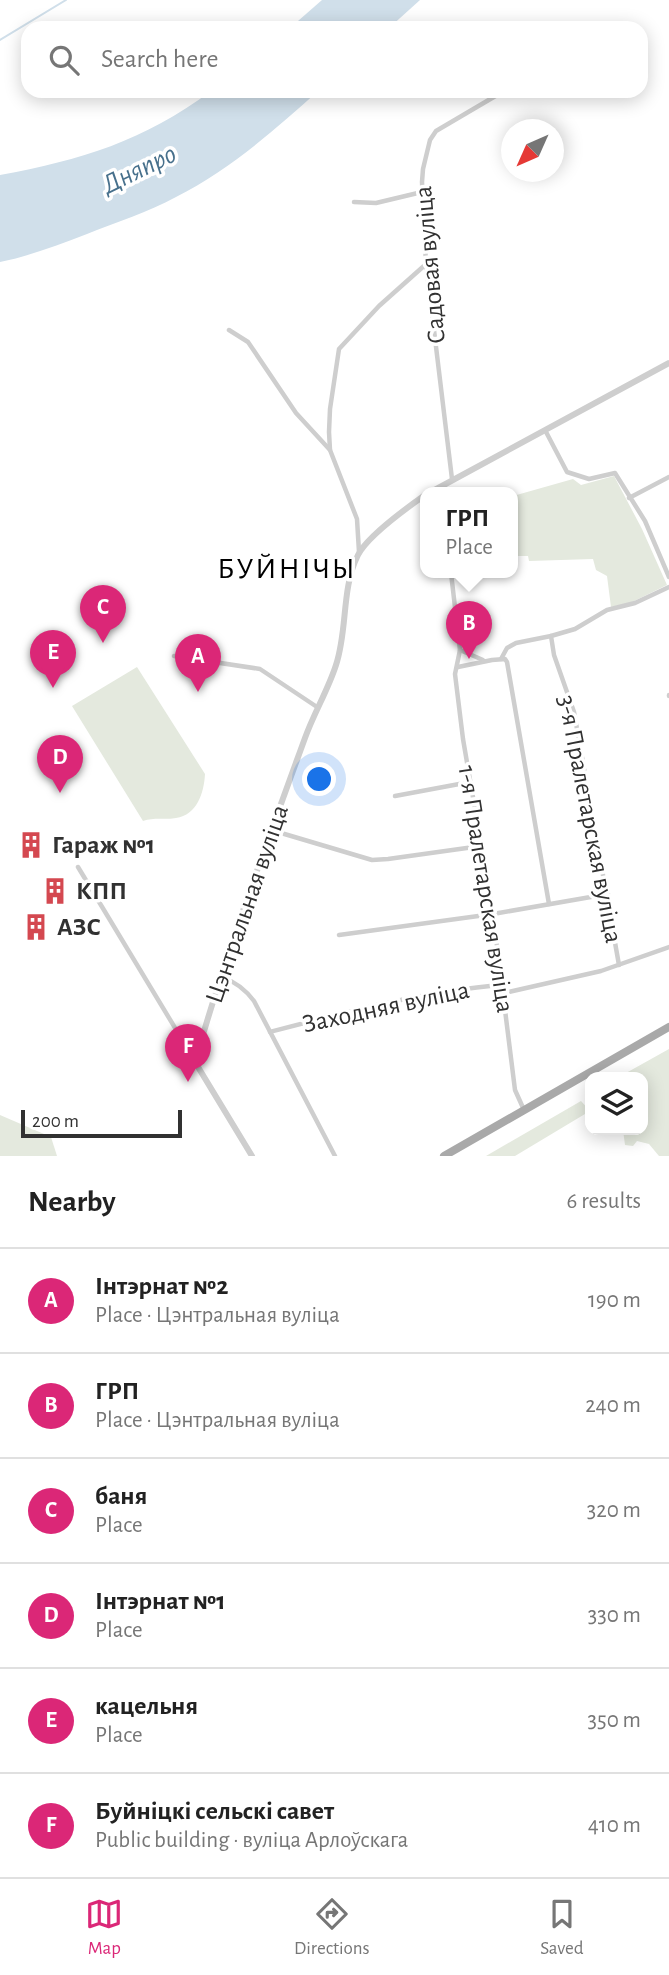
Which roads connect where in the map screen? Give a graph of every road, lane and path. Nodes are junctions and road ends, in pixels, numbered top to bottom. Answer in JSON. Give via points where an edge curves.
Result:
{"nodes":[{"id":1,"x":491,"y":98,"type":"edge"},
{"id":2,"x":422,"y":192,"type":"junction"},
{"id":3,"x":354,"y":202,"type":"dead end"},
{"id":4,"x":426,"y":264,"type":"junction"},
{"id":5,"x":229,"y":330,"type":"dead end"},
{"id":6,"x":669,"y":363,"type":"edge"},
{"id":7,"x":544,"y":430,"type":"junction"},
{"id":8,"x":330,"y":450,"type":"junction"},
{"id":9,"x":669,"y":477,"type":"edge"},
{"id":10,"x":452,"y":479,"type":"junction"},
{"id":11,"x":440,"y":487,"type":"edge"},
{"id":12,"x":629,"y":498,"type":"junction"},
{"id":13,"x":420,"y":501,"type":"edge"},
{"id":14,"x":359,"y":553,"type":"junction"},
{"id":15,"x":669,"y":577,"type":"edge"},
{"id":16,"x":452,"y":578,"type":"edge"},
{"id":17,"x":669,"y":587,"type":"edge"},
{"id":18,"x":551,"y":636,"type":"junction"},
{"id":19,"x":460,"y":650,"type":"junction"},
{"id":20,"x":174,"y":656,"type":"dead end"},
{"id":21,"x":501,"y":659,"type":"junction"},
{"id":22,"x":487,"y":661,"type":"junction"},
{"id":23,"x":457,"y":667,"type":"junction"},
{"id":24,"x":317,"y":707,"type":"junction"},
{"id":25,"x":470,"y":782,"type":"junction"},
{"id":26,"x":395,"y":796,"type":"dead end"},
{"id":27,"x":271,"y":830,"type":"junction"},
{"id":28,"x":481,"y":846,"type":"junction"},
{"id":29,"x":78,"y":867,"type":"dead end"},
{"id":30,"x":608,"y":894,"type":"junction"},
{"id":31,"x":549,"y":904,"type":"junction"},
{"id":32,"x":493,"y":914,"type":"junction"},
{"id":33,"x":339,"y":934,"type":"dead end"},
{"id":34,"x":669,"y":947,"type":"edge"},
{"id":35,"x":619,"y":965,"type":"junction"},
{"id":36,"x":222,"y":977,"type":"junction"},
{"id":37,"x":503,"y":985,"type":"junction"},
{"id":38,"x":504,"y":993,"type":"junction"},
{"id":39,"x":669,"y":1027,"type":"edge"},
{"id":40,"x":270,"y":1032,"type":"junction"},
{"id":41,"x":195,"y":1062,"type":"junction"},
{"id":42,"x":524,"y":1110,"type":"junction"},
{"id":43,"x":252,"y":1156,"type":"edge"},
{"id":44,"x":335,"y":1156,"type":"edge"},
{"id":45,"x":444,"y":1156,"type":"edge"}],
"edges":[{"from":1,"to":2,"type":"street","name":"Садовая вуліца","via":[[433,134]]},
{"from":2,"to":3,"type":"street"},
{"from":2,"to":4,"type":"street","name":"Садовая вуліца"},
{"from":4,"to":8,"type":"street","via":[[341,345],[331,401]]},
{"from":4,"to":10,"type":"street","name":"Садовая вуліца"},
{"from":5,"to":8,"type":"street","via":[[248,342],[296,413]]},
{"from":6,"to":7,"type":"street","name":"Цэнтральная вуліца"},
{"from":7,"to":10,"type":"street","name":"Цэнтральная вуліца"},
{"from":7,"to":12,"type":"street","via":[[567,472],[589,479],[615,473]]},
{"from":8,"to":14,"type":"street","via":[[357,519]]},
{"from":9,"to":12,"type":"street"},
{"from":10,"to":11,"type":"street","name":"Цэнтральная вуліца"},
{"from":12,"to":15,"type":"street","via":[[645,521]]},
{"from":13,"to":14,"type":"street","name":"Цэнтральная вуліца"},
{"from":14,"to":24,"type":"street","name":"Цэнтральная вуліца","via":[[346,595],[336,665]]},
{"from":16,"to":19,"type":"street"},
{"from":17,"to":18,"type":"street"},
{"from":18,"to":21,"type":"street","via":[[516,643]]},
{"from":18,"to":30,"type":"street","name":"3-я Пралетарская вуліца","via":[[574,712]]},
{"from":19,"to":22,"type":"street"},
{"from":19,"to":23,"type":"street"},
{"from":20,"to":24,"type":"street","via":[[260,669]]},
{"from":21,"to":22,"type":"street"},
{"from":21,"to":31,"type":"street","via":[[509,669]]},
{"from":22,"to":23,"type":"street"},
{"from":23,"to":25,"type":"street","name":"1-я Пралетарская вуліца"},
{"from":24,"to":27,"type":"street","name":"Цэнтральная вуліца"},
{"from":25,"to":26,"type":"street"},
{"from":25,"to":28,"type":"street","name":"1-я Пралетарская вуліца"},
{"from":27,"to":28,"type":"street","via":[[372,860]]},
{"from":27,"to":36,"type":"street","name":"Цэнтральная вуліца"},
{"from":28,"to":32,"type":"street","name":"1-я Пралетарская вуліца"},
{"from":29,"to":41,"type":"street"},
{"from":30,"to":31,"type":"street"},
{"from":30,"to":35,"type":"street","name":"3-я Пралетарская вуліца"},
{"from":31,"to":32,"type":"street"},
{"from":32,"to":33,"type":"street"},
{"from":32,"to":37,"type":"street","name":"1-я Пралетарская вуліца"},
{"from":34,"to":35,"type":"street","name":"Заходняя вуліца"},
{"from":35,"to":38,"type":"street","name":"Заходняя вуліца"},
{"from":36,"to":40,"type":"street","via":[[248,993]]},
{"from":36,"to":41,"type":"street","name":"Цэнтральная вуліца"},
{"from":37,"to":38,"type":"street","name":"1-я Пралетарская вуліца"},
{"from":37,"to":40,"type":"street","name":"Заходняя вуліца","via":[[358,1009]]},
{"from":38,"to":42,"type":"street","name":"1-я Пралетарская вуліца","via":[[515,1090]]},
{"from":39,"to":42,"type":"main road"},
{"from":40,"to":44,"type":"street"},
{"from":41,"to":43,"type":"street"},
{"from":42,"to":45,"type":"main road"}]}
